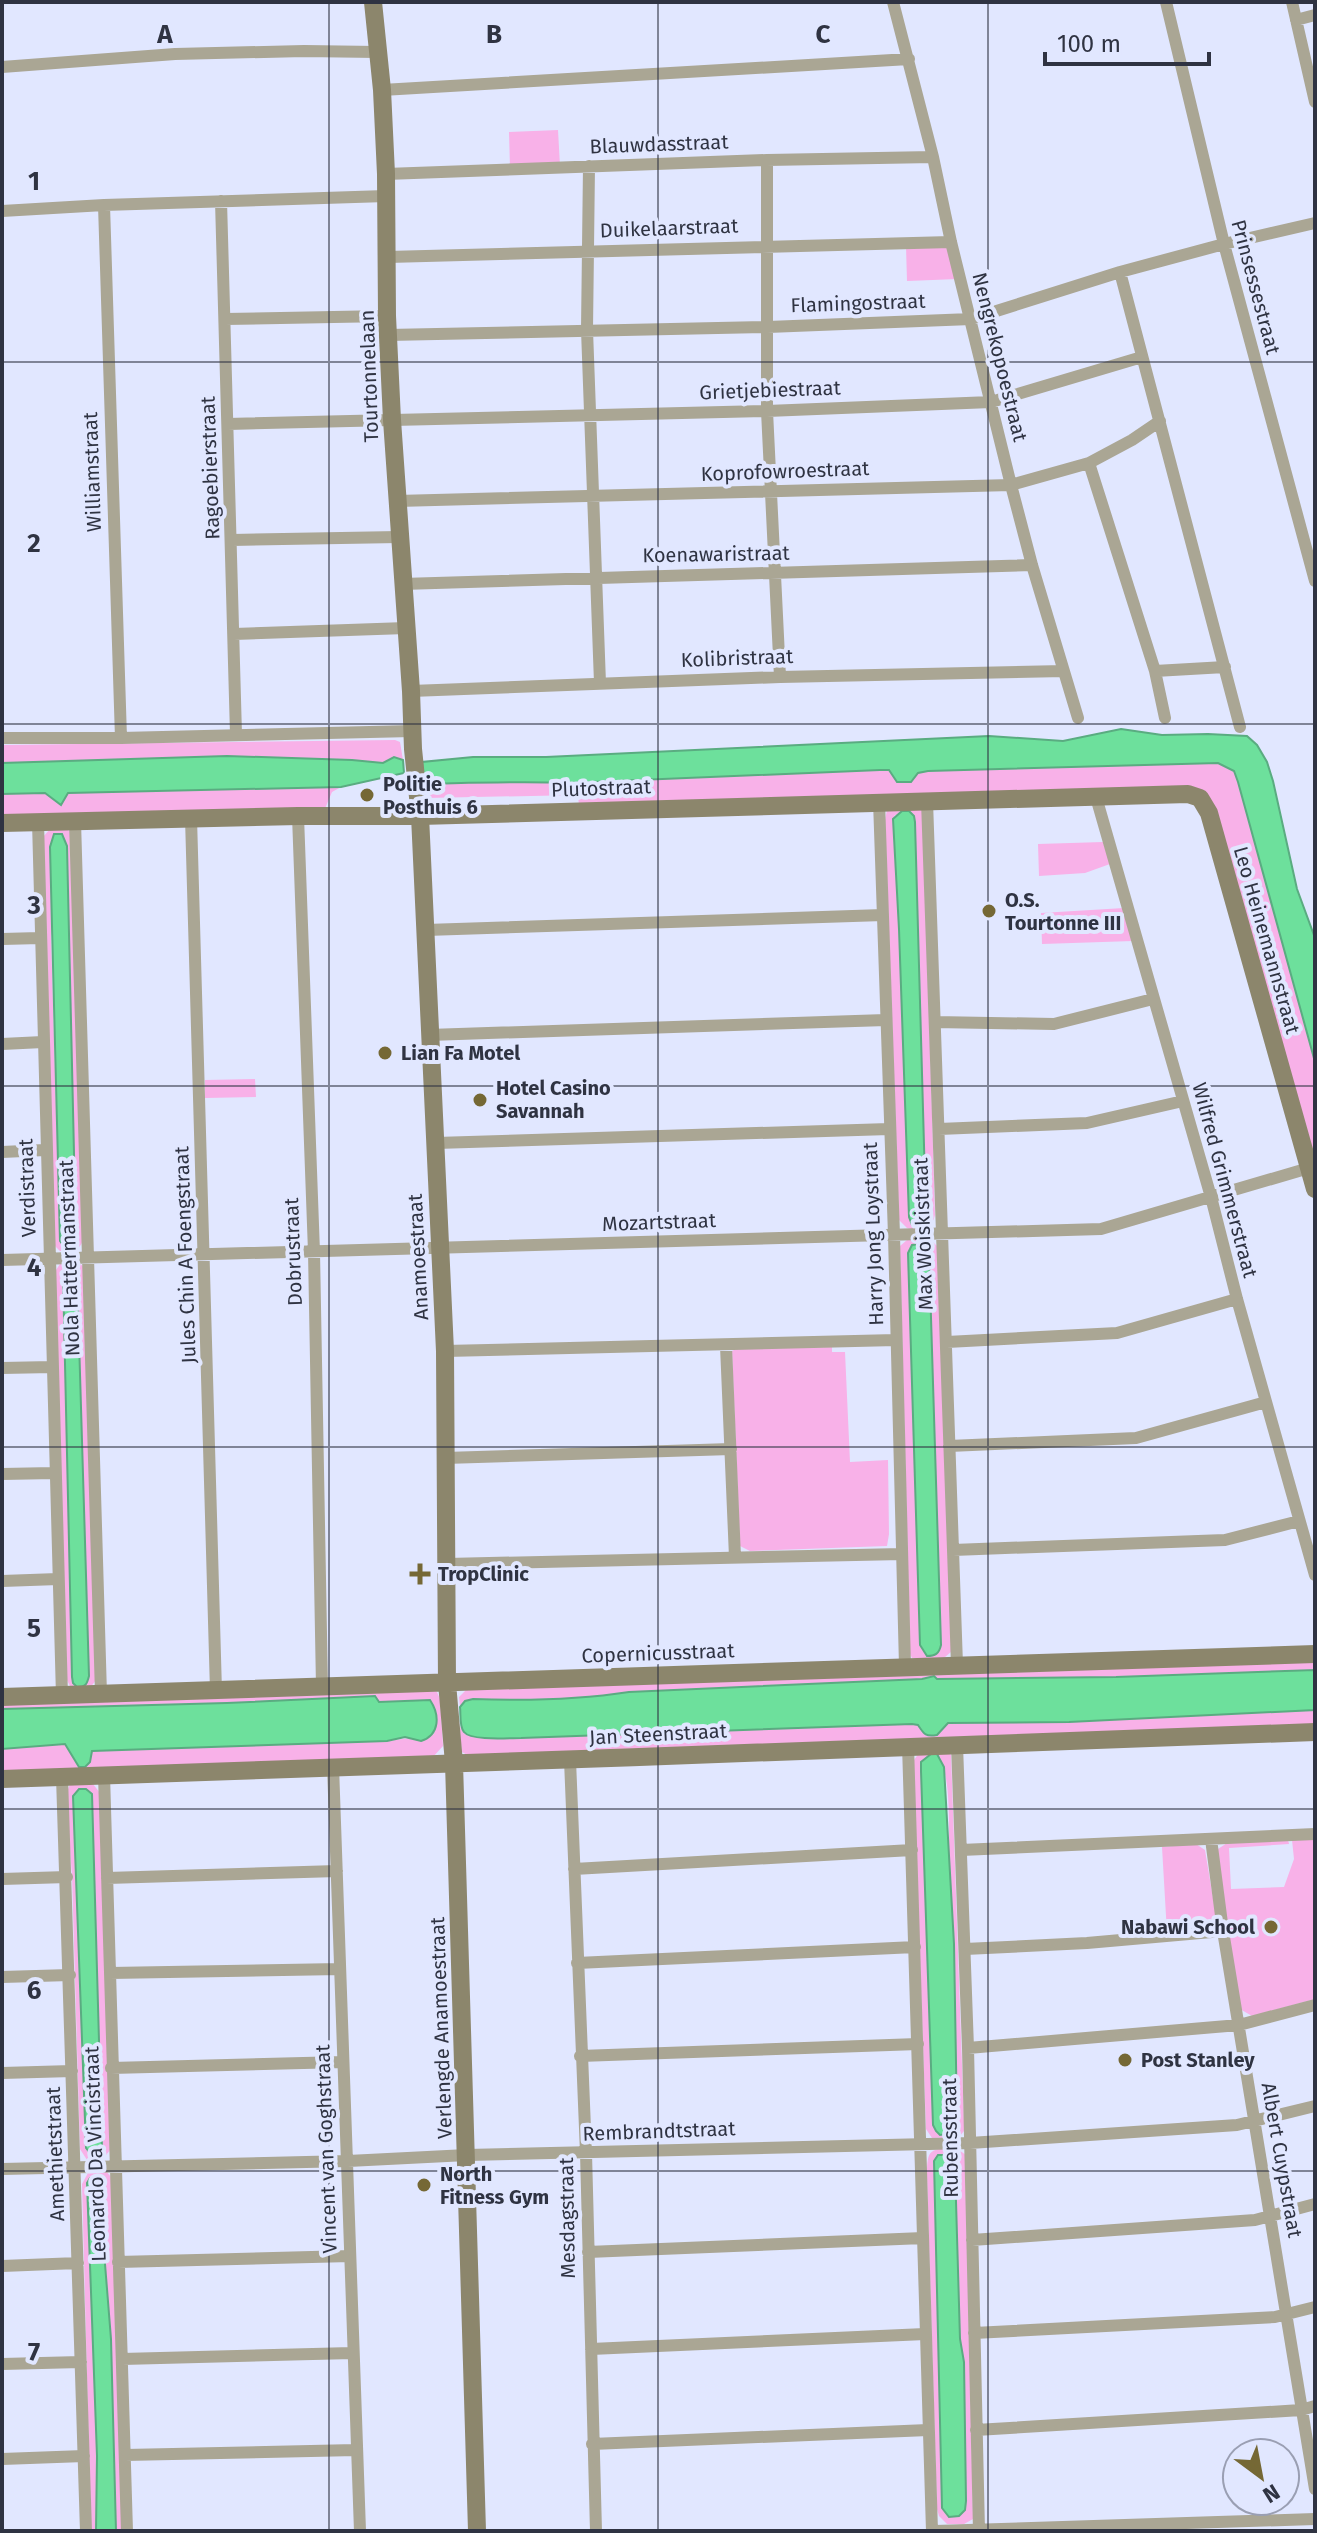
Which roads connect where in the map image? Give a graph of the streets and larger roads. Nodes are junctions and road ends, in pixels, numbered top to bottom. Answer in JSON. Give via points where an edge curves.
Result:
{"nodes":[{"id":1,"x":373,"y":2,"type":"edge"},
{"id":2,"x":893,"y":2,"type":"edge"},
{"id":3,"x":1166,"y":2,"type":"edge"},
{"id":4,"x":1292,"y":2,"type":"edge"},
{"id":5,"x":1315,"y":15,"type":"edge"},
{"id":6,"x":1296,"y":20,"type":"junction"},
{"id":7,"x":377,"y":52,"type":"junction"},
{"id":8,"x":909,"y":59,"type":"junction"},
{"id":9,"x":2,"y":67,"type":"edge"},
{"id":10,"x":382,"y":90,"type":"junction"},
{"id":11,"x":1315,"y":102,"type":"edge"},
{"id":12,"x":933,"y":157,"type":"junction"},
{"id":13,"x":767,"y":160,"type":"junction"},
{"id":14,"x":589,"y":166,"type":"junction"},
{"id":15,"x":386,"y":174,"type":"junction"},
{"id":16,"x":386,"y":196,"type":"junction"},
{"id":17,"x":221,"y":201,"type":"junction"},
{"id":18,"x":104,"y":205,"type":"junction"},
{"id":19,"x":2,"y":211,"type":"edge"},
{"id":20,"x":1315,"y":223,"type":"edge"},
{"id":21,"x":951,"y":242,"type":"junction"},
{"id":22,"x":1224,"y":244,"type":"junction"},
{"id":23,"x":767,"y":246,"type":"junction"},
{"id":24,"x":587,"y":250,"type":"junction"},
{"id":25,"x":388,"y":257,"type":"junction"},
{"id":26,"x":1120,"y":272,"type":"junction"},
{"id":27,"x":225,"y":319,"type":"junction"},
{"id":28,"x":971,"y":319,"type":"junction"},
{"id":29,"x":388,"y":325,"type":"junction"},
{"id":30,"x":768,"y":327,"type":"junction"},
{"id":31,"x":587,"y":330,"type":"junction"},
{"id":32,"x":1142,"y":357,"type":"junction"},
{"id":33,"x":991,"y":402,"type":"junction"},
{"id":34,"x":767,"y":411,"type":"junction"},
{"id":35,"x":591,"y":415,"type":"junction"},
{"id":36,"x":392,"y":420,"type":"junction"},
{"id":37,"x":1160,"y":421,"type":"junction"},
{"id":38,"x":228,"y":424,"type":"junction"},
{"id":39,"x":1089,"y":463,"type":"junction"},
{"id":40,"x":1011,"y":485,"type":"junction"},
{"id":41,"x":771,"y":491,"type":"junction"},
{"id":42,"x":593,"y":496,"type":"junction"},
{"id":43,"x":397,"y":501,"type":"junction"},
{"id":44,"x":399,"y":537,"type":"junction"},
{"id":45,"x":232,"y":540,"type":"junction"},
{"id":46,"x":1032,"y":565,"type":"junction"},
{"id":47,"x":775,"y":573,"type":"junction"},
{"id":48,"x":596,"y":577,"type":"junction"},
{"id":49,"x":1315,"y":581,"type":"edge"},
{"id":50,"x":402,"y":584,"type":"junction"},
{"id":51,"x":406,"y":628,"type":"junction"},
{"id":52,"x":234,"y":634,"type":"junction"},
{"id":53,"x":1225,"y":667,"type":"junction"},
{"id":54,"x":1064,"y":671,"type":"junction"},
{"id":55,"x":1155,"y":671,"type":"junction"},
{"id":56,"x":780,"y":677,"type":"junction"},
{"id":57,"x":600,"y":683,"type":"junction"},
{"id":58,"x":411,"y":691,"type":"junction"},
{"id":59,"x":1078,"y":718,"type":"dead end"},
{"id":60,"x":1165,"y":718,"type":"dead end"},
{"id":61,"x":1240,"y":727,"type":"dead end"},
{"id":62,"x":236,"y":734,"type":"junction"},
{"id":63,"x":2,"y":738,"type":"edge"},
{"id":64,"x":121,"y":738,"type":"junction"},
{"id":65,"x":412,"y":740,"type":"junction"},
{"id":66,"x":1096,"y":797,"type":"junction"},
{"id":67,"x":1200,"y":798,"type":"joint"},
{"id":68,"x":879,"y":801,"type":"junction"},
{"id":69,"x":927,"y":801,"type":"junction"},
{"id":70,"x":298,"y":816,"type":"junction"},
{"id":71,"x":420,"y":816,"type":"junction"},
{"id":72,"x":191,"y":818,"type":"junction"},
{"id":73,"x":75,"y":821,"type":"junction"},
{"id":74,"x":38,"y":822,"type":"junction"},
{"id":75,"x":2,"y":823,"type":"edge"},
{"id":76,"x":883,"y":915,"type":"junction"},
{"id":77,"x":426,"y":930,"type":"junction"},
{"id":78,"x":40,"y":938,"type":"junction"},
{"id":79,"x":2,"y":939,"type":"edge"},
{"id":80,"x":1153,"y":999,"type":"junction"},
{"id":81,"x":886,"y":1020,"type":"junction"},
{"id":82,"x":935,"y":1022,"type":"junction"},
{"id":83,"x":429,"y":1035,"type":"junction"},
{"id":84,"x":43,"y":1042,"type":"junction"},
{"id":85,"x":2,"y":1044,"type":"edge"},
{"id":86,"x":1183,"y":1101,"type":"junction"},
{"id":87,"x":889,"y":1129,"type":"junction"},
{"id":88,"x":939,"y":1129,"type":"junction"},
{"id":89,"x":436,"y":1143,"type":"junction"},
{"id":90,"x":45,"y":1150,"type":"junction"},
{"id":91,"x":2,"y":1152,"type":"edge"},
{"id":92,"x":1309,"y":1168,"type":"junction"},
{"id":93,"x":1315,"y":1189,"type":"edge"},
{"id":94,"x":1211,"y":1197,"type":"junction"},
{"id":95,"x":943,"y":1233,"type":"junction"},
{"id":96,"x":894,"y":1235,"type":"junction"},
{"id":97,"x":439,"y":1248,"type":"junction"},
{"id":98,"x":314,"y":1252,"type":"junction"},
{"id":99,"x":205,"y":1255,"type":"junction"},
{"id":100,"x":89,"y":1256,"type":"junction"},
{"id":101,"x":50,"y":1258,"type":"junction"},
{"id":102,"x":2,"y":1260,"type":"edge"},
{"id":103,"x":1237,"y":1299,"type":"junction"},
{"id":104,"x":896,"y":1340,"type":"junction"},
{"id":105,"x":947,"y":1342,"type":"junction"},
{"id":106,"x":726,"y":1346,"type":"junction"},
{"id":107,"x":445,"y":1351,"type":"junction"},
{"id":108,"x":52,"y":1367,"type":"junction"},
{"id":109,"x":2,"y":1368,"type":"edge"},
{"id":110,"x":1266,"y":1402,"type":"junction"},
{"id":111,"x":949,"y":1446,"type":"junction"},
{"id":112,"x":731,"y":1449,"type":"junction"},
{"id":113,"x":445,"y":1458,"type":"junction"},
{"id":114,"x":54,"y":1473,"type":"junction"},
{"id":115,"x":2,"y":1474,"type":"edge"},
{"id":116,"x":1299,"y":1521,"type":"junction"},
{"id":117,"x":953,"y":1550,"type":"junction"},
{"id":118,"x":902,"y":1554,"type":"junction"},
{"id":119,"x":735,"y":1557,"type":"junction"},
{"id":120,"x":447,"y":1564,"type":"junction"},
{"id":121,"x":1315,"y":1575,"type":"edge"},
{"id":122,"x":58,"y":1579,"type":"junction"},
{"id":123,"x":2,"y":1581,"type":"edge"},
{"id":124,"x":1315,"y":1654,"type":"edge"},
{"id":125,"x":957,"y":1665,"type":"junction"},
{"id":126,"x":905,"y":1666,"type":"junction"},
{"id":127,"x":447,"y":1683,"type":"junction"},
{"id":128,"x":322,"y":1687,"type":"junction"},
{"id":129,"x":216,"y":1691,"type":"junction"},
{"id":130,"x":101,"y":1694,"type":"junction"},
{"id":131,"x":62,"y":1696,"type":"junction"},
{"id":132,"x":2,"y":1697,"type":"edge"},
{"id":133,"x":1315,"y":1732,"type":"edge"},
{"id":134,"x":908,"y":1745,"type":"junction"},
{"id":135,"x":957,"y":1745,"type":"junction"},
{"id":136,"x":570,"y":1760,"type":"junction"},
{"id":137,"x":454,"y":1763,"type":"junction"},
{"id":138,"x":333,"y":1766,"type":"junction"},
{"id":139,"x":104,"y":1775,"type":"junction"},
{"id":140,"x":62,"y":1777,"type":"junction"},
{"id":141,"x":2,"y":1779,"type":"edge"},
{"id":142,"x":1315,"y":1834,"type":"edge"},
{"id":143,"x":1211,"y":1839,"type":"junction"},
{"id":144,"x":912,"y":1850,"type":"junction"},
{"id":145,"x":961,"y":1850,"type":"junction"},
{"id":146,"x":574,"y":1869,"type":"junction"},
{"id":147,"x":337,"y":1871,"type":"junction"},
{"id":148,"x":67,"y":1877,"type":"junction"},
{"id":149,"x":107,"y":1878,"type":"junction"},
{"id":150,"x":2,"y":1879,"type":"edge"},
{"id":151,"x":1223,"y":1931,"type":"junction"},
{"id":152,"x":915,"y":1947,"type":"junction"},
{"id":153,"x":965,"y":1949,"type":"junction"},
{"id":154,"x":577,"y":1963,"type":"junction"},
{"id":155,"x":340,"y":1969,"type":"junction"},
{"id":156,"x":110,"y":1973,"type":"junction"},
{"id":157,"x":70,"y":1975,"type":"junction"},
{"id":158,"x":2,"y":1977,"type":"edge"},
{"id":159,"x":1315,"y":2005,"type":"edge"},
{"id":160,"x":1239,"y":2025,"type":"junction"},
{"id":161,"x":918,"y":2044,"type":"junction"},
{"id":162,"x":968,"y":2048,"type":"junction"},
{"id":163,"x":580,"y":2056,"type":"junction"},
{"id":164,"x":343,"y":2062,"type":"junction"},
{"id":165,"x":111,"y":2068,"type":"junction"},
{"id":166,"x":72,"y":2071,"type":"junction"},
{"id":167,"x":2,"y":2073,"type":"edge"},
{"id":168,"x":1315,"y":2106,"type":"edge"},
{"id":169,"x":1255,"y":2122,"type":"junction"},
{"id":170,"x":921,"y":2143,"type":"junction"},
{"id":171,"x":970,"y":2143,"type":"junction"},
{"id":172,"x":586,"y":2153,"type":"junction"},
{"id":173,"x":467,"y":2155,"type":"junction"},
{"id":174,"x":348,"y":2161,"type":"junction"},
{"id":175,"x":116,"y":2166,"type":"junction"},
{"id":176,"x":76,"y":2167,"type":"junction"},
{"id":177,"x":2,"y":2169,"type":"edge"},
{"id":178,"x":1315,"y":2204,"type":"edge"},
{"id":179,"x":1272,"y":2216,"type":"junction"},
{"id":180,"x":923,"y":2238,"type":"junction"},
{"id":181,"x":972,"y":2240,"type":"junction"},
{"id":182,"x":588,"y":2252,"type":"junction"},
{"id":183,"x":350,"y":2256,"type":"junction"},
{"id":184,"x":118,"y":2262,"type":"junction"},
{"id":185,"x":78,"y":2263,"type":"junction"},
{"id":186,"x":2,"y":2266,"type":"edge"},
{"id":187,"x":1315,"y":2307,"type":"edge"},
{"id":188,"x":1287,"y":2314,"type":"junction"},
{"id":189,"x":974,"y":2333,"type":"junction"},
{"id":190,"x":925,"y":2334,"type":"junction"},
{"id":191,"x":591,"y":2349,"type":"junction"},
{"id":192,"x":352,"y":2353,"type":"junction"},
{"id":193,"x":122,"y":2359,"type":"junction"},
{"id":194,"x":81,"y":2362,"type":"junction"},
{"id":195,"x":2,"y":2364,"type":"edge"},
{"id":196,"x":1315,"y":2406,"type":"edge"},
{"id":197,"x":1301,"y":2410,"type":"junction"},
{"id":198,"x":928,"y":2430,"type":"junction"},
{"id":199,"x":976,"y":2430,"type":"junction"},
{"id":200,"x":592,"y":2444,"type":"junction"},
{"id":201,"x":356,"y":2450,"type":"junction"},
{"id":202,"x":125,"y":2455,"type":"junction"},
{"id":203,"x":84,"y":2456,"type":"junction"},
{"id":204,"x":2,"y":2459,"type":"edge"},
{"id":205,"x":1315,"y":2489,"type":"edge"},
{"id":206,"x":1315,"y":2519,"type":"edge"},
{"id":207,"x":979,"y":2530,"type":"edge"},
{"id":208,"x":86,"y":2531,"type":"edge"},
{"id":209,"x":127,"y":2531,"type":"edge"},
{"id":210,"x":360,"y":2531,"type":"edge"},
{"id":211,"x":477,"y":2531,"type":"edge"},
{"id":212,"x":596,"y":2531,"type":"edge"},
{"id":213,"x":934,"y":2531,"type":"edge"}],
"edges":[{"from":1,"to":7,"type":"street","name":"Tourtonnelaan"},
{"from":2,"to":8,"type":"street","name":"Nengrekopoestraat"},
{"from":3,"to":22,"type":"street","name":"Prinsessestraat"},
{"from":4,"to":6,"type":"street"},
{"from":5,"to":6,"type":"street"},
{"from":6,"to":11,"type":"street"},
{"from":7,"to":9,"type":"street","via":[[175,54]]},
{"from":7,"to":10,"type":"street","name":"Tourtonnelaan"},
{"from":8,"to":10,"type":"street"},
{"from":8,"to":12,"type":"street","name":"Nengrekopoestraat"},
{"from":10,"to":15,"type":"street","name":"Tourtonnelaan"},
{"from":12,"to":13,"type":"street","name":"Blauwdasstraat"},
{"from":12,"to":21,"type":"street","name":"Nengrekopoestraat"},
{"from":13,"to":14,"type":"street","name":"Blauwdasstraat"},
{"from":13,"to":23,"type":"street"},
{"from":14,"to":15,"type":"street","name":"Blauwdasstraat"},
{"from":14,"to":24,"type":"street"},
{"from":15,"to":16,"type":"street","name":"Tourtonnelaan"},
{"from":16,"to":17,"type":"street"},
{"from":16,"to":25,"type":"street","name":"Tourtonnelaan"},
{"from":17,"to":18,"type":"street"},
{"from":17,"to":27,"type":"street","name":"Ragoebierstraat"},
{"from":18,"to":19,"type":"street"},
{"from":18,"to":64,"type":"street","name":"Williamstraat"},
{"from":20,"to":22,"type":"street","name":"Flamingostraat"},
{"from":21,"to":23,"type":"street","name":"Duikelaarstraat"},
{"from":21,"to":28,"type":"street","name":"Nengrekopoestraat"},
{"from":22,"to":26,"type":"street","name":"Flamingostraat"},
{"from":22,"to":49,"type":"street","name":"Prinsessestraat"},
{"from":23,"to":24,"type":"street","name":"Duikelaarstraat"},
{"from":23,"to":30,"type":"street"},
{"from":24,"to":25,"type":"street","name":"Duikelaarstraat"},
{"from":24,"to":31,"type":"street"},
{"from":25,"to":29,"type":"street","name":"Tourtonnelaan"},
{"from":26,"to":28,"type":"street","name":"Flamingostraat"},
{"from":26,"to":32,"type":"street"},
{"from":27,"to":29,"type":"street","name":"Flamingostraat"},
{"from":27,"to":38,"type":"street","name":"Ragoebierstraat"},
{"from":28,"to":30,"type":"street","name":"Flamingostraat"},
{"from":28,"to":33,"type":"street","name":"Nengrekopoestraat"},
{"from":29,"to":31,"type":"street","name":"Flamingostraat"},
{"from":29,"to":36,"type":"street","name":"Tourtonnelaan"},
{"from":30,"to":31,"type":"street","name":"Flamingostraat"},
{"from":30,"to":34,"type":"street"},
{"from":31,"to":35,"type":"street"},
{"from":32,"to":33,"type":"street","name":"Grietjebiestraat"},
{"from":32,"to":37,"type":"street"},
{"from":33,"to":34,"type":"street","name":"Grietjebiestraat"},
{"from":33,"to":40,"type":"street","name":"Nengrekopoestraat"},
{"from":34,"to":35,"type":"street","name":"Grietjebiestraat"},
{"from":34,"to":41,"type":"street"},
{"from":35,"to":36,"type":"street","name":"Grietjebiestraat"},
{"from":35,"to":42,"type":"street"},
{"from":36,"to":38,"type":"street","name":"Grietjebiestraat"},
{"from":36,"to":43,"type":"street","name":"Tourtonnelaan"},
{"from":37,"to":39,"type":"street","name":"Koprofowroestraat"},
{"from":37,"to":53,"type":"street"},
{"from":38,"to":45,"type":"street","name":"Ragoebierstraat"},
{"from":39,"to":40,"type":"street","name":"Koprofowroestraat"},
{"from":39,"to":55,"type":"street"},
{"from":40,"to":41,"type":"street","name":"Koprofowroestraat"},
{"from":40,"to":46,"type":"street","name":"Nengrekopoestraat"},
{"from":41,"to":42,"type":"street","name":"Koprofowroestraat"},
{"from":41,"to":47,"type":"street"},
{"from":42,"to":43,"type":"street","name":"Koprofowroestraat"},
{"from":42,"to":48,"type":"street"},
{"from":43,"to":44,"type":"street","name":"Tourtonnelaan"},
{"from":44,"to":45,"type":"street"},
{"from":44,"to":50,"type":"street","name":"Tourtonnelaan"},
{"from":45,"to":52,"type":"street","name":"Ragoebierstraat"},
{"from":46,"to":47,"type":"street","name":"Koenawaristraat"},
{"from":46,"to":54,"type":"street","name":"Nengrekopoestraat"},
{"from":47,"to":48,"type":"street","name":"Koenawaristraat"},
{"from":47,"to":56,"type":"street"},
{"from":48,"to":50,"type":"street","name":"Koenawaristraat"},
{"from":48,"to":57,"type":"street"},
{"from":50,"to":51,"type":"street","name":"Tourtonnelaan"},
{"from":51,"to":52,"type":"street"},
{"from":51,"to":58,"type":"street","name":"Tourtonnelaan"},
{"from":52,"to":62,"type":"street","name":"Ragoebierstraat"},
{"from":53,"to":55,"type":"street"},
{"from":53,"to":61,"type":"street"},
{"from":54,"to":56,"type":"street","name":"Kolibristraat"},
{"from":54,"to":59,"type":"street","name":"Nengrekopoestraat"},
{"from":55,"to":60,"type":"street"},
{"from":56,"to":57,"type":"street","name":"Kolibristraat"},
{"from":57,"to":58,"type":"street","name":"Kolibristraat"},
{"from":58,"to":65,"type":"street","name":"Tourtonnelaan"},
{"from":62,"to":64,"type":"street"},
{"from":62,"to":65,"type":"street"},
{"from":63,"to":64,"type":"street"},
{"from":65,"to":71,"type":"street","name":"Anamoestraat"},
{"from":66,"to":67,"type":"street","name":"Plutostraat","via":[[1174,793]]},
{"from":66,"to":69,"type":"street","name":"Plutostraat"},
{"from":66,"to":80,"type":"street","name":"Wilfred Grimmerstraat"},
{"from":67,"to":92,"type":"street","name":"Leo Heinemannstraat","via":[[1209,813]]},
{"from":68,"to":69,"type":"street","name":"Plutostraat"},
{"from":68,"to":71,"type":"street","name":"Plutostraat"},
{"from":68,"to":76,"type":"street","name":"Harry Jong Loystraat"},
{"from":69,"to":82,"type":"street","name":"Max Woiskistraat"},
{"from":70,"to":71,"type":"street","name":"Plutostraat"},
{"from":70,"to":72,"type":"street","name":"Plutostraat"},
{"from":70,"to":98,"type":"street","name":"Dobrustraat"},
{"from":71,"to":77,"type":"street","name":"Anamoestraat"},
{"from":72,"to":73,"type":"street","name":"Plutostraat"},
{"from":72,"to":99,"type":"street","name":"Jules Chin A Foengstraat"},
{"from":73,"to":74,"type":"street","name":"Plutostraat"},
{"from":73,"to":100,"type":"street","name":"Nola Hattermanstraat"},
{"from":74,"to":75,"type":"street","name":"Plutostraat"},
{"from":74,"to":78,"type":"street","name":"Verdistraat"},
{"from":76,"to":77,"type":"street"},
{"from":76,"to":81,"type":"street","name":"Harry Jong Loystraat"},
{"from":77,"to":83,"type":"street","name":"Anamoestraat"},
{"from":78,"to":79,"type":"street"},
{"from":78,"to":84,"type":"street","name":"Verdistraat"},
{"from":80,"to":82,"type":"street","via":[[1054,1024]]},
{"from":80,"to":86,"type":"street","name":"Wilfred Grimmerstraat"},
{"from":81,"to":83,"type":"street"},
{"from":81,"to":87,"type":"street","name":"Harry Jong Loystraat"},
{"from":82,"to":88,"type":"street","name":"Max Woiskistraat"},
{"from":83,"to":89,"type":"street","name":"Anamoestraat"},
{"from":84,"to":85,"type":"street"},
{"from":84,"to":90,"type":"street","name":"Verdistraat"},
{"from":86,"to":88,"type":"street","via":[[1087,1123]]},
{"from":86,"to":94,"type":"street","name":"Wilfred Grimmerstraat"},
{"from":87,"to":89,"type":"street"},
{"from":87,"to":96,"type":"street","name":"Harry Jong Loystraat"},
{"from":88,"to":95,"type":"street","name":"Max Woiskistraat"},
{"from":89,"to":97,"type":"street","name":"Anamoestraat"},
{"from":90,"to":91,"type":"street"},
{"from":90,"to":101,"type":"street","name":"Verdistraat"},
{"from":92,"to":93,"type":"street","name":"Leo Heinemannstraat"},
{"from":92,"to":94,"type":"street","name":"Mozartstraat"},
{"from":94,"to":95,"type":"street","name":"Mozartstraat","via":[[1101,1229]]},
{"from":94,"to":103,"type":"street","name":"Wilfred Grimmerstraat"},
{"from":95,"to":96,"type":"street","name":"Mozartstraat"},
{"from":95,"to":105,"type":"street","name":"Max Woiskistraat"},
{"from":96,"to":97,"type":"street","name":"Mozartstraat"},
{"from":96,"to":104,"type":"street","name":"Harry Jong Loystraat"},
{"from":97,"to":98,"type":"street","name":"Mozartstraat"},
{"from":97,"to":107,"type":"street","name":"Anamoestraat"},
{"from":98,"to":99,"type":"street","name":"Mozartstraat"},
{"from":98,"to":128,"type":"street","name":"Dobrustraat"},
{"from":99,"to":100,"type":"street","name":"Mozartstraat"},
{"from":99,"to":129,"type":"street","name":"Jules Chin A Foengstraat"},
{"from":100,"to":101,"type":"street","name":"Mozartstraat"},
{"from":100,"to":130,"type":"street","name":"Nola Hattermanstraat"},
{"from":101,"to":102,"type":"street","name":"Mozartstraat"},
{"from":101,"to":108,"type":"street","name":"Verdistraat"},
{"from":103,"to":105,"type":"street","via":[[1117,1333]]},
{"from":103,"to":110,"type":"street","name":"Wilfred Grimmerstraat"},
{"from":104,"to":106,"type":"street"},
{"from":104,"to":118,"type":"street","name":"Harry Jong Loystraat"},
{"from":105,"to":111,"type":"street","name":"Max Woiskistraat"},
{"from":106,"to":107,"type":"street"},
{"from":106,"to":112,"type":"street"},
{"from":107,"to":113,"type":"street","name":"Anamoestraat"},
{"from":108,"to":109,"type":"street"},
{"from":108,"to":114,"type":"street","name":"Verdistraat"},
{"from":110,"to":111,"type":"street","via":[[1136,1438]]},
{"from":110,"to":116,"type":"street","name":"Wilfred Grimmerstraat"},
{"from":111,"to":117,"type":"street","name":"Max Woiskistraat"},
{"from":112,"to":113,"type":"street"},
{"from":112,"to":119,"type":"street"},
{"from":113,"to":120,"type":"street","name":"Anamoestraat"},
{"from":114,"to":115,"type":"street"},
{"from":114,"to":122,"type":"street","name":"Verdistraat"},
{"from":116,"to":117,"type":"street","via":[[1225,1540]]},
{"from":116,"to":121,"type":"street","name":"Wilfred Grimmerstraat"},
{"from":117,"to":125,"type":"street","name":"Max Woiskistraat"},
{"from":118,"to":119,"type":"street"},
{"from":118,"to":126,"type":"street","name":"Harry Jong Loystraat"},
{"from":119,"to":120,"type":"street"},
{"from":120,"to":127,"type":"street","name":"Anamoestraat"},
{"from":122,"to":123,"type":"street"},
{"from":122,"to":131,"type":"street","name":"Verdistraat"},
{"from":124,"to":125,"type":"street","name":"Copernicusstraat"},
{"from":125,"to":126,"type":"street","name":"Copernicusstraat"},
{"from":126,"to":127,"type":"street","name":"Copernicusstraat"},
{"from":127,"to":128,"type":"street","name":"Copernicusstraat"},
{"from":127,"to":137,"type":"street","name":"Anamoestraat"},
{"from":128,"to":129,"type":"street","name":"Copernicusstraat"},
{"from":129,"to":130,"type":"street","name":"Copernicusstraat"},
{"from":130,"to":131,"type":"street","name":"Copernicusstraat"},
{"from":131,"to":132,"type":"street","name":"Copernicusstraat"},
{"from":133,"to":135,"type":"street","name":"Jan Steenstraat"},
{"from":134,"to":135,"type":"street","name":"Jan Steenstraat"},
{"from":134,"to":136,"type":"street","name":"Jan Steenstraat"},
{"from":134,"to":144,"type":"street","name":"Rubensstraat"},
{"from":135,"to":145,"type":"street","name":"Rubensstraat"},
{"from":136,"to":137,"type":"street","name":"Jan Steenstraat"},
{"from":136,"to":146,"type":"street","name":"Mesdagstraat"},
{"from":137,"to":138,"type":"street","name":"Jan Steenstraat"},
{"from":137,"to":173,"type":"street","name":"Verlengde Anamoestraat"},
{"from":138,"to":139,"type":"street","name":"Jan Steenstraat"},
{"from":138,"to":147,"type":"street","name":"Vincent van Goghstraat"},
{"from":139,"to":140,"type":"street","name":"Jan Steenstraat"},
{"from":139,"to":149,"type":"street","name":"Leonardo Da Vincistraat"},
{"from":140,"to":141,"type":"street","name":"Jan Steenstraat"},
{"from":140,"to":148,"type":"street","name":"Amethietstraat"},
{"from":142,"to":143,"type":"street"},
{"from":143,"to":145,"type":"street"},
{"from":143,"to":151,"type":"street","name":"Albert Cuypstraat"},
{"from":144,"to":146,"type":"street"},
{"from":144,"to":152,"type":"street","name":"Rubensstraat"},
{"from":145,"to":153,"type":"street","name":"Rubensstraat"},
{"from":146,"to":154,"type":"street","name":"Mesdagstraat"},
{"from":147,"to":149,"type":"street"},
{"from":147,"to":155,"type":"street","name":"Vincent van Goghstraat"},
{"from":148,"to":150,"type":"street"},
{"from":148,"to":157,"type":"street","name":"Amethietstraat"},
{"from":149,"to":156,"type":"street","name":"Leonardo Da Vincistraat"},
{"from":151,"to":153,"type":"street"},
{"from":151,"to":160,"type":"street","name":"Albert Cuypstraat"},
{"from":152,"to":154,"type":"street"},
{"from":152,"to":161,"type":"street","name":"Rubensstraat"},
{"from":153,"to":162,"type":"street","name":"Rubensstraat"},
{"from":154,"to":163,"type":"street","name":"Mesdagstraat"},
{"from":155,"to":156,"type":"street"},
{"from":155,"to":164,"type":"street","name":"Vincent van Goghstraat"},
{"from":156,"to":165,"type":"street","name":"Leonardo Da Vincistraat"},
{"from":157,"to":158,"type":"street"},
{"from":157,"to":166,"type":"street","name":"Amethietstraat"},
{"from":159,"to":160,"type":"street"},
{"from":160,"to":162,"type":"street"},
{"from":160,"to":169,"type":"street","name":"Albert Cuypstraat"},
{"from":161,"to":163,"type":"street"},
{"from":161,"to":170,"type":"street","name":"Rubensstraat"},
{"from":162,"to":171,"type":"street","name":"Rubensstraat"},
{"from":163,"to":172,"type":"street","name":"Mesdagstraat"},
{"from":164,"to":165,"type":"street"},
{"from":164,"to":174,"type":"street","name":"Vincent van Goghstraat"},
{"from":165,"to":175,"type":"street","name":"Leonardo Da Vincistraat"},
{"from":166,"to":167,"type":"street"},
{"from":166,"to":176,"type":"street","name":"Amethietstraat"},
{"from":168,"to":169,"type":"street","name":"Rembrandtstraat"},
{"from":169,"to":171,"type":"street","name":"Rembrandtstraat"},
{"from":169,"to":179,"type":"street","name":"Albert Cuypstraat"},
{"from":170,"to":171,"type":"street","name":"Rembrandtstraat"},
{"from":170,"to":172,"type":"street","name":"Rembrandtstraat"},
{"from":170,"to":180,"type":"street","name":"Rubensstraat"},
{"from":171,"to":181,"type":"street","name":"Rubensstraat"},
{"from":172,"to":173,"type":"street","name":"Rembrandtstraat"},
{"from":172,"to":182,"type":"street","name":"Mesdagstraat"},
{"from":173,"to":174,"type":"street","name":"Rembrandtstraat"},
{"from":173,"to":211,"type":"street","name":"Verlengde Anamoestraat"},
{"from":174,"to":175,"type":"street","name":"Rembrandtstraat"},
{"from":174,"to":183,"type":"street","name":"Vincent van Goghstraat"},
{"from":175,"to":176,"type":"street","name":"Rembrandtstraat"},
{"from":175,"to":184,"type":"street","name":"Leonardo Da Vincistraat"},
{"from":176,"to":177,"type":"street","name":"Rembrandtstraat"},
{"from":176,"to":185,"type":"street","name":"Amethietstraat"},
{"from":178,"to":179,"type":"street"},
{"from":179,"to":181,"type":"street"},
{"from":179,"to":188,"type":"street","name":"Albert Cuypstraat"},
{"from":180,"to":182,"type":"street"},
{"from":180,"to":190,"type":"street","name":"Rubensstraat"},
{"from":181,"to":189,"type":"street","name":"Rubensstraat"},
{"from":182,"to":191,"type":"street","name":"Mesdagstraat"},
{"from":183,"to":184,"type":"street"},
{"from":183,"to":192,"type":"street","name":"Vincent van Goghstraat"},
{"from":184,"to":193,"type":"street","name":"Leonardo Da Vincistraat"},
{"from":185,"to":186,"type":"street"},
{"from":185,"to":194,"type":"street","name":"Amethietstraat"},
{"from":187,"to":188,"type":"street"},
{"from":188,"to":189,"type":"street"},
{"from":188,"to":197,"type":"street","name":"Albert Cuypstraat"},
{"from":189,"to":199,"type":"street","name":"Rubensstraat"},
{"from":190,"to":191,"type":"street"},
{"from":190,"to":198,"type":"street","name":"Rubensstraat"},
{"from":191,"to":200,"type":"street","name":"Mesdagstraat"},
{"from":192,"to":193,"type":"street"},
{"from":192,"to":201,"type":"street","name":"Vincent van Goghstraat"},
{"from":193,"to":202,"type":"street","name":"Leonardo Da Vincistraat"},
{"from":194,"to":195,"type":"street"},
{"from":194,"to":203,"type":"street","name":"Amethietstraat"},
{"from":196,"to":197,"type":"street"},
{"from":197,"to":199,"type":"street"},
{"from":197,"to":205,"type":"street","name":"Albert Cuypstraat"},
{"from":198,"to":200,"type":"street"},
{"from":198,"to":213,"type":"street","name":"Rubensstraat"},
{"from":199,"to":207,"type":"street","name":"Rubensstraat"},
{"from":200,"to":212,"type":"street","name":"Mesdagstraat"},
{"from":201,"to":202,"type":"street"},
{"from":201,"to":210,"type":"street","name":"Vincent van Goghstraat"},
{"from":202,"to":209,"type":"street","name":"Leonardo Da Vincistraat"},
{"from":203,"to":204,"type":"street"},
{"from":203,"to":208,"type":"street","name":"Amethietstraat"},
{"from":206,"to":207,"type":"street"},
{"from":207,"to":213,"type":"street"}]}
